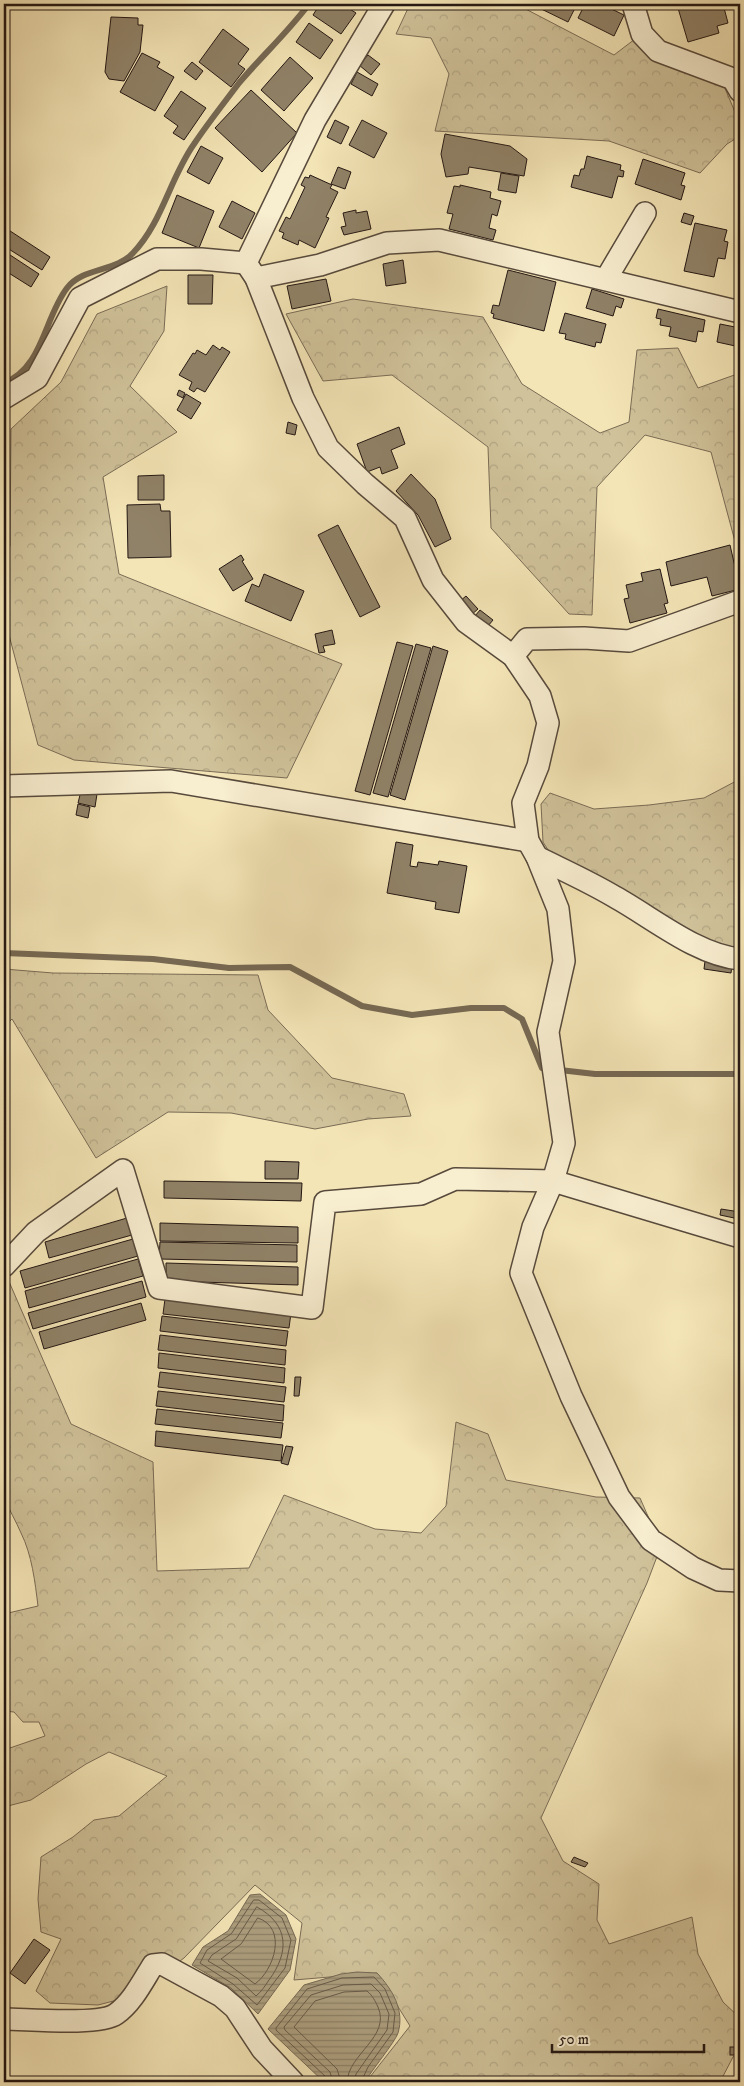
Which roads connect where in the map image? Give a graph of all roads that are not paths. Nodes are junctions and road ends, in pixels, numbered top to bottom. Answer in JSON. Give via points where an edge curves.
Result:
{"nodes":[{"id":1,"x":362,"y":4,"type":"edge"},
{"id":2,"x":384,"y":4,"type":"edge"},
{"id":3,"x":633,"y":4,"type":"edge"},
{"id":4,"x":740,"y":91,"type":"edge"},
{"id":5,"x":315,"y":120,"type":"junction"},
{"id":6,"x":645,"y":213,"type":"dead end"},
{"id":7,"x":251,"y":270,"type":"junction"},
{"id":8,"x":606,"y":279,"type":"junction"},
{"id":9,"x":740,"y":312,"type":"edge"},
{"id":10,"x":4,"y":398,"type":"edge"},
{"id":11,"x":740,"y":601,"type":"edge"},
{"id":12,"x":513,"y":656,"type":"junction"},
{"id":13,"x":4,"y":786,"type":"edge"},
{"id":14,"x":533,"y":849,"type":"junction"},
{"id":15,"x":740,"y":959,"type":"edge"},
{"id":16,"x":553,"y":1181,"type":"junction"},
{"id":17,"x":740,"y":1237,"type":"edge"},
{"id":18,"x":4,"y":1266,"type":"edge"},
{"id":19,"x":740,"y":1581,"type":"edge"},
{"id":20,"x":4,"y":2019,"type":"edge"},
{"id":21,"x":293,"y":2082,"type":"edge"}],
"edges":[{"from":1,"to":5,"type":"street","via":[[364,9],[310,106]]},
{"from":2,"to":5,"type":"street"},
{"from":3,"to":4,"type":"street","via":[[642,34],[658,51],[733,79]]},
{"from":5,"to":7,"type":"street"},
{"from":6,"to":8,"type":"street"},
{"from":7,"to":8,"type":"street","via":[[320,265],[387,243],[439,240]]},
{"from":7,"to":10,"type":"street","via":[[202,259],[157,259],[80,298],[36,378]]},
{"from":7,"to":12,"type":"street","via":[[303,398],[328,448],[405,518],[433,580],[466,622]]},
{"from":8,"to":9,"type":"street"},
{"from":11,"to":12,"type":"street","via":[[629,641],[527,639]]},
{"from":12,"to":14,"type":"street","via":[[540,696],[548,723],[538,766],[523,803]]},
{"from":13,"to":14,"type":"street","via":[[172,781]]},
{"from":14,"to":15,"type":"street","via":[[700,947],[725,958]]},
{"from":14,"to":16,"type":"street","via":[[558,909],[564,961],[548,1032],[564,1143]]},
{"from":16,"to":17,"type":"street"},
{"from":16,"to":18,"type":"street","via":[[455,1180],[421,1194],[325,1202],[312,1308],[160,1288],[123,1170],[36,1232]]},
{"from":16,"to":19,"type":"street","via":[[534,1227],[522,1273],[571,1396],[619,1497],[651,1540],[693,1568],[719,1580]]},
{"from":20,"to":21,"type":"street","via":[[108,2019],[133,1996],[153,1965],[162,1964],[221,1996],[235,2008],[262,2049]]}]}
